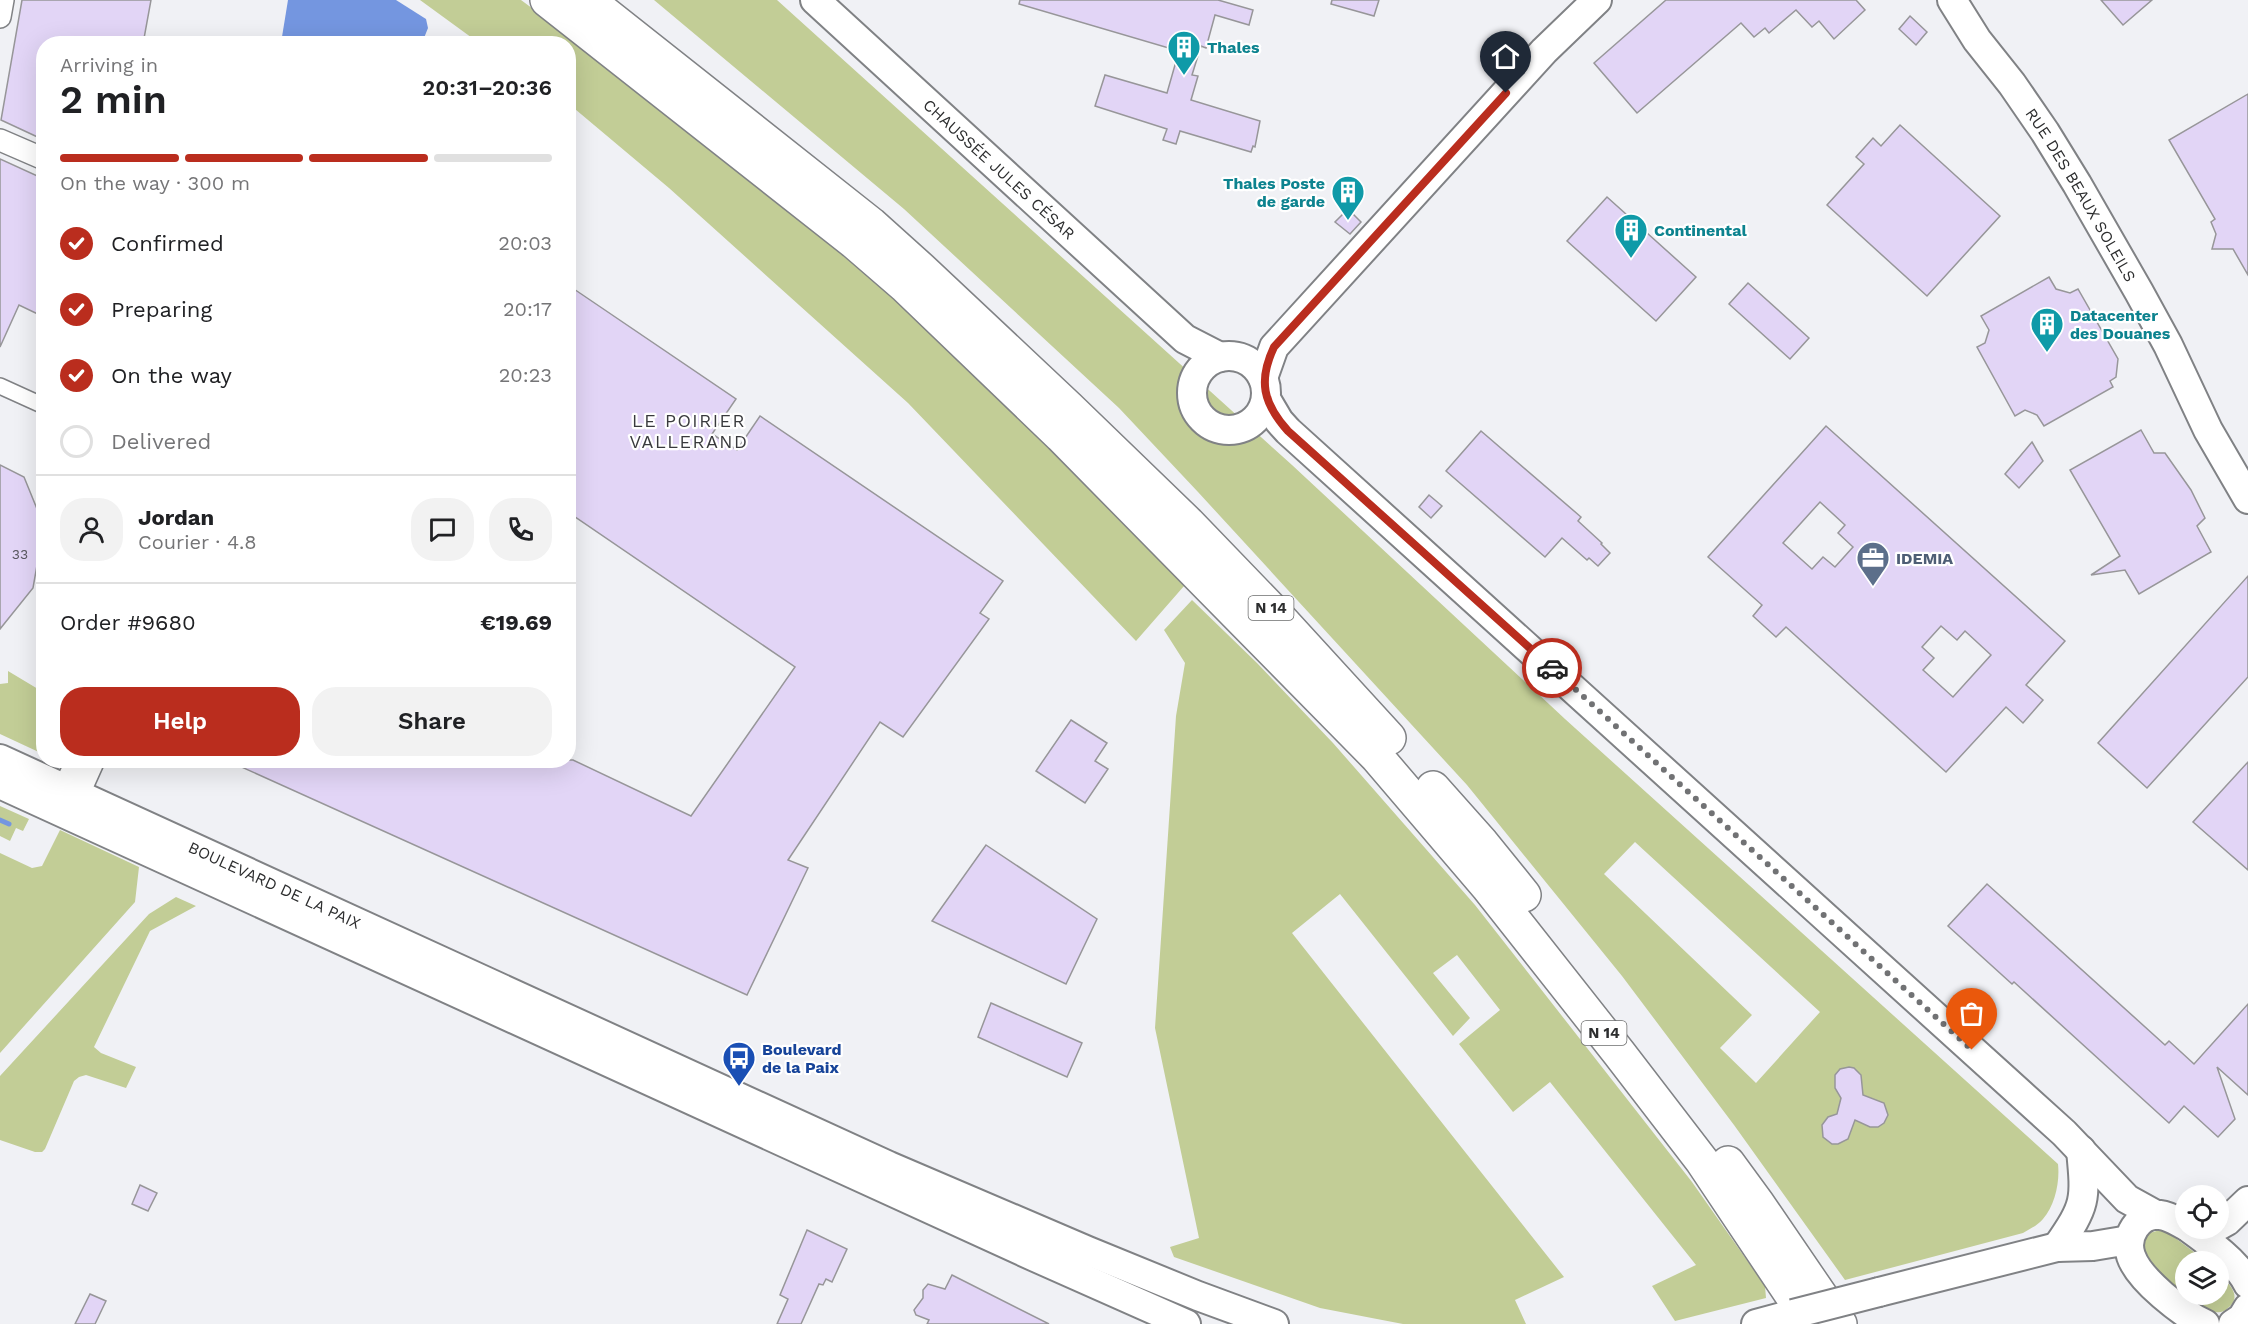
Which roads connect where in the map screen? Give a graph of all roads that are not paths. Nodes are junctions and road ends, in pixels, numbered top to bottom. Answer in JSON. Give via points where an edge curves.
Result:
{"nodes":[{"id":1,"x":3,"y":0,"type":"edge"},
{"id":2,"x":547,"y":0,"type":"edge"},
{"id":3,"x":588,"y":0,"type":"edge"},
{"id":4,"x":815,"y":0,"type":"edge"},
{"id":5,"x":1597,"y":0,"type":"edge"},
{"id":6,"x":1953,"y":0,"type":"edge"},
{"id":7,"x":1975,"y":0,"type":"edge"},
{"id":8,"x":0,"y":17,"type":"edge"},
{"id":9,"x":2012,"y":84,"type":"junction"},
{"id":10,"x":0,"y":140,"type":"edge"},
{"id":11,"x":36,"y":156,"type":"edge"},
{"id":12,"x":1185,"y":339,"type":"junction"},
{"id":13,"x":1274,"y":347,"type":"junction"},
{"id":14,"x":1231,"y":358,"type":"junction"},
{"id":15,"x":1195,"y":377,"type":"junction"},
{"id":16,"x":0,"y":387,"type":"edge"},
{"id":17,"x":1264,"y":388,"type":"junction"},
{"id":18,"x":36,"y":403,"type":"edge"},
{"id":19,"x":1251,"y":423,"type":"junction"},
{"id":20,"x":1288,"y":431,"type":"junction"},
{"id":21,"x":2248,"y":500,"type":"edge"},
{"id":22,"x":0,"y":759,"type":"edge"},
{"id":23,"x":75,"y":768,"type":"edge"},
{"id":24,"x":89,"y":768,"type":"edge"},
{"id":25,"x":0,"y":784,"type":"edge"},
{"id":26,"x":67,"y":802,"type":"junction"},
{"id":27,"x":2081,"y":1150,"type":"junction"},
{"id":28,"x":2248,"y":1201,"type":"edge"},
{"id":29,"x":2175,"y":1219,"type":"edge"},
{"id":30,"x":2229,"y":1219,"type":"edge"},
{"id":31,"x":2139,"y":1237,"type":"junction"},
{"id":32,"x":2212,"y":1239,"type":"edge"},
{"id":33,"x":2058,"y":1247,"type":"junction"},
{"id":34,"x":2247,"y":1271,"type":"edge"},
{"id":35,"x":2248,"y":1308,"type":"edge"},
{"id":36,"x":1802,"y":1319,"type":"edge"},
{"id":37,"x":1186,"y":1324,"type":"edge"},
{"id":38,"x":1274,"y":1324,"type":"edge"},
{"id":39,"x":1756,"y":1324,"type":"edge"},
{"id":40,"x":1839,"y":1324,"type":"edge"},
{"id":41,"x":2205,"y":1324,"type":"edge"},
{"id":42,"x":2233,"y":1324,"type":"edge"}],
"edges":[{"from":1,"to":8,"type":"street"},
{"from":2,"to":36,"type":"highway","number":"N 14","via":[[906,287],[1061,436],[1377,757],[1488,887],[1702,1161]]},
{"from":3,"to":40,"type":"highway","number":"N 14","via":[[871,224],[1068,407],[1270,608],[1482,843],[1546,922],[1758,1204]]},
{"from":4,"to":12,"type":"main road","name":"CHAUSSÉE JULES CÉSAR"},
{"from":5,"to":13,"type":"main road","via":[[1544,51]]},
{"from":6,"to":9,"type":"main road","name":"RUE DES BEAUX SOLEILS","via":[[1977,40]]},
{"from":7,"to":9,"type":"main road","name":"RUE DES BEAUX SOLEILS"},
{"from":9,"to":21,"type":"main road","name":"RUE DES BEAUX SOLEILS","via":[[2061,158],[2139,292]]},
{"from":10,"to":11,"type":"street"},
{"from":12,"to":14,"type":"main road","name":"CHAUSSÉE JULES CÉSAR"},
{"from":12,"to":15,"type":"main road"},
{"from":13,"to":14,"type":"main road"},
{"from":13,"to":17,"type":"main road"},
{"from":14,"to":15,"type":"main road","via":[[1206,364]]},
{"from":14,"to":17,"type":"main road","via":[[1255,366]]},
{"from":15,"to":19,"type":"main road","via":[[1192,397],[1203,420],[1224,430],[1236,430]]},
{"from":16,"to":18,"type":"street"},
{"from":17,"to":19,"type":"main road","via":[[1263,408]]},
{"from":17,"to":20,"type":"main road"},
{"from":19,"to":20,"type":"main road"},
{"from":20,"to":27,"type":"main road"},
{"from":22,"to":26,"type":"main road","name":"BOULEVARD DE LA PAIX"},
{"from":23,"to":26,"type":"street"},
{"from":24,"to":26,"type":"street"},
{"from":25,"to":26,"type":"main road","name":"BOULEVARD DE LA PAIX"},
{"from":26,"to":37,"type":"main road","name":"BOULEVARD DE LA PAIX"},
{"from":26,"to":38,"type":"main road","name":"BOULEVARD DE LA PAIX","via":[[889,1166],[1077,1247]]},
{"from":27,"to":31,"type":"main road","via":[[2127,1199]]},
{"from":27,"to":33,"type":"main road","via":[[2084,1200]]},
{"from":28,"to":30,"type":"main road"},
{"from":29,"to":31,"type":"main road","via":[[2168,1217]]},
{"from":31,"to":33,"type":"main road","via":[[2092,1246]]},
{"from":31,"to":41,"type":"main road","via":[[2162,1293]]},
{"from":32,"to":34,"type":"main road"},
{"from":33,"to":36,"type":"main road","bridge":true,"via":[[1880,1292]]},
{"from":35,"to":42,"type":"main road"},
{"from":36,"to":39,"type":"main road"}]}
